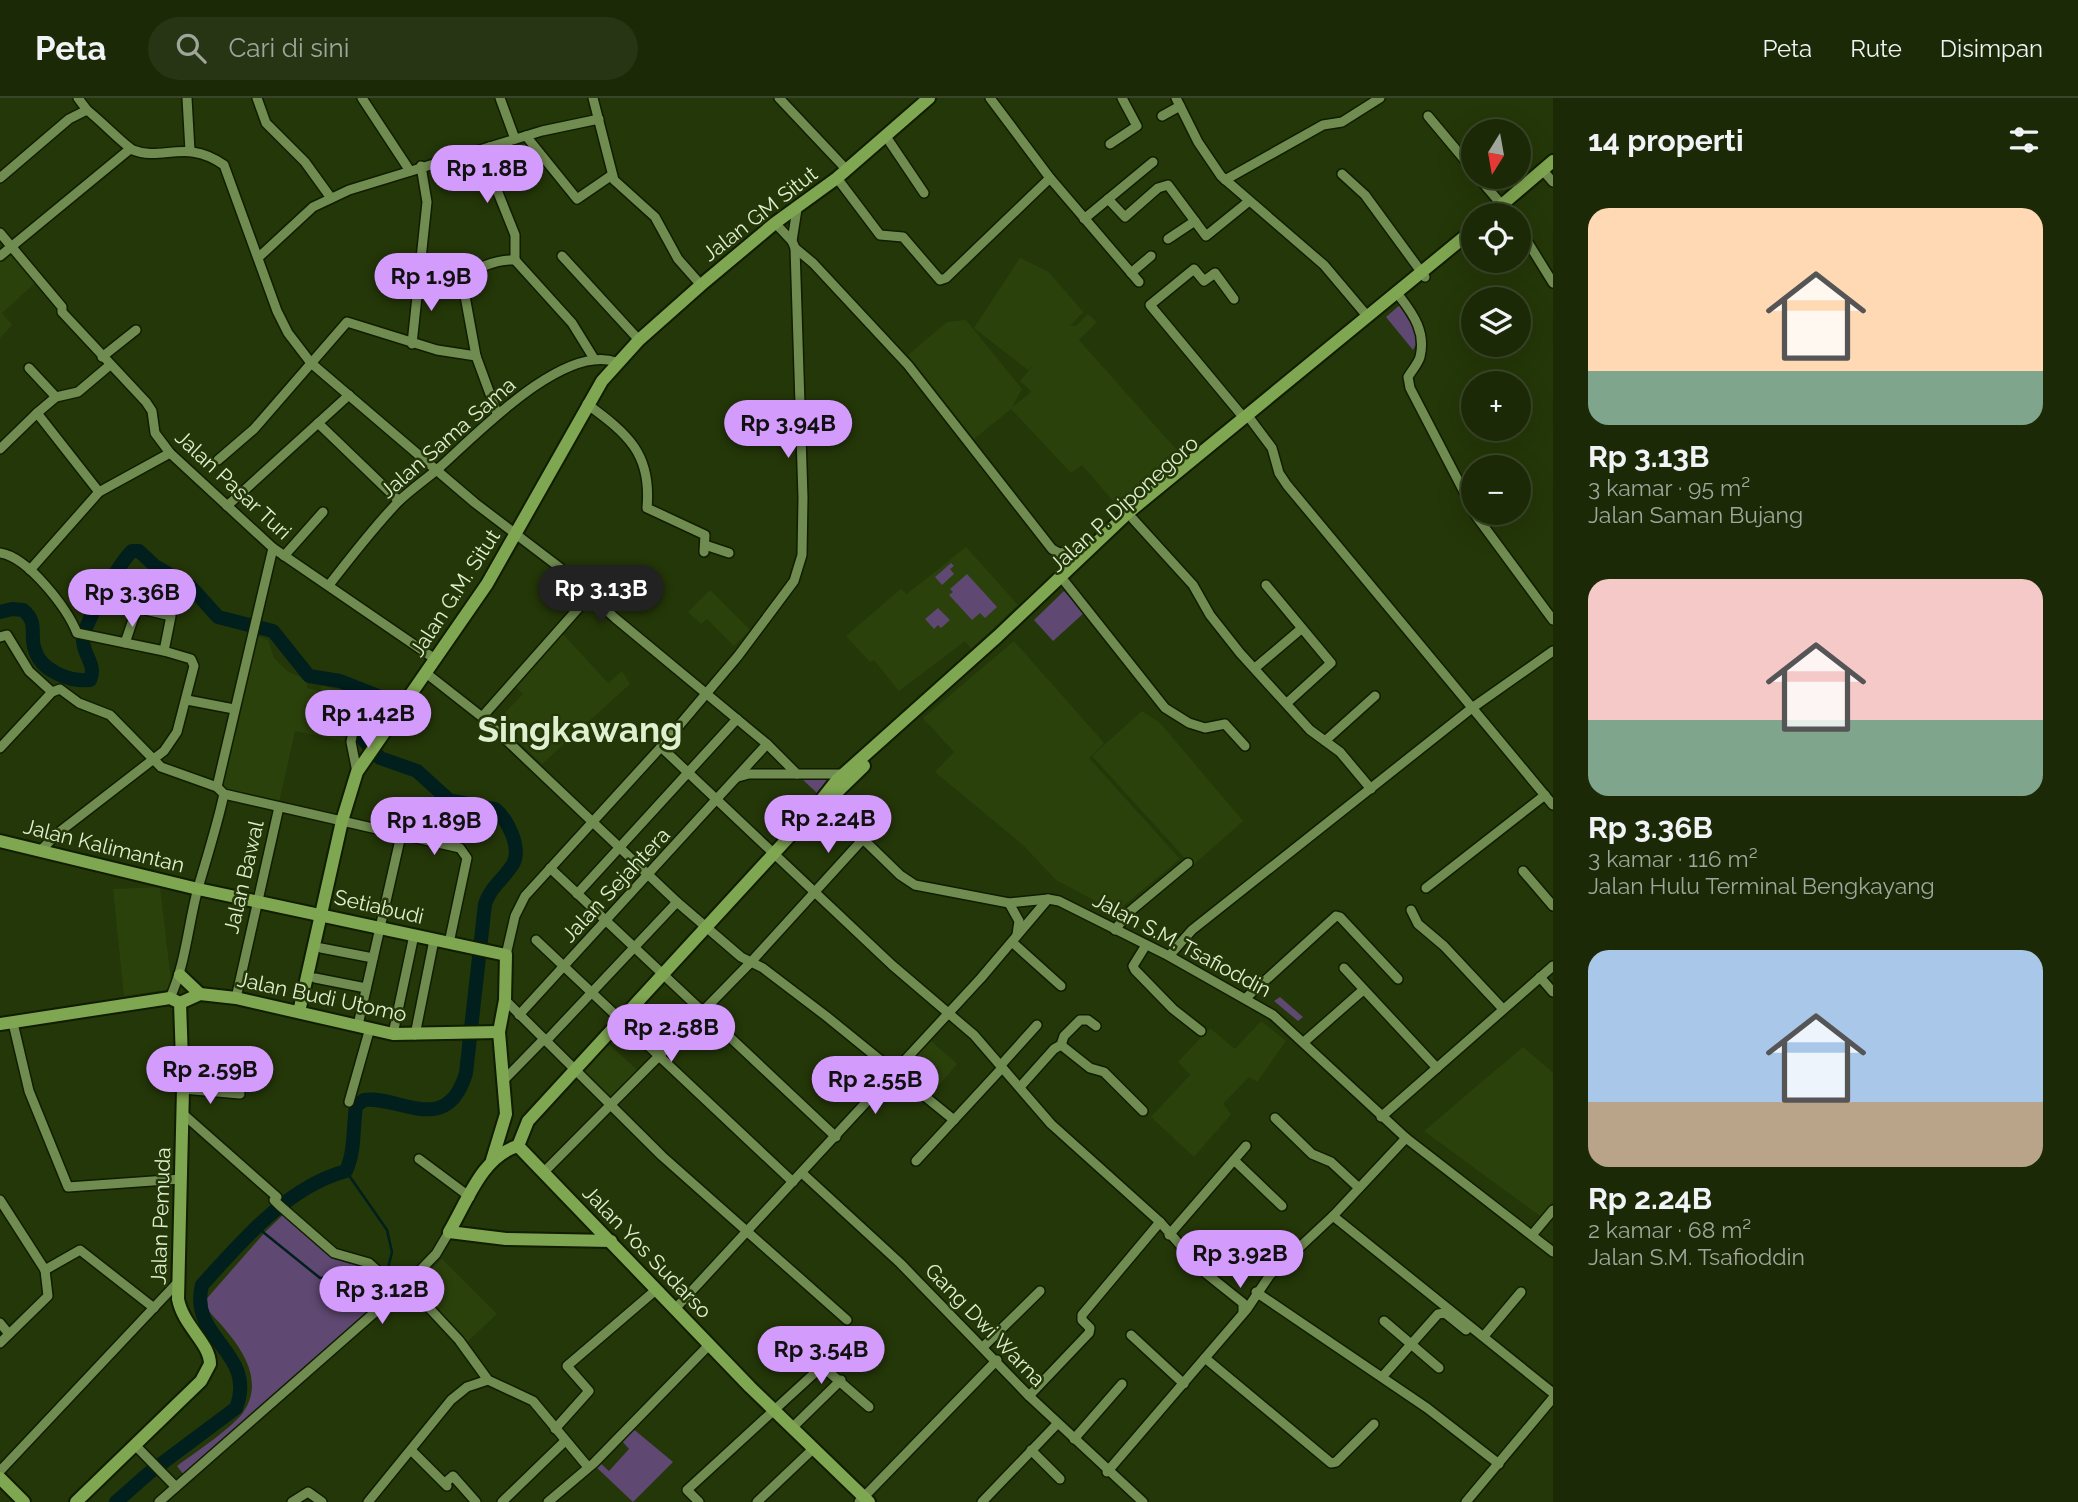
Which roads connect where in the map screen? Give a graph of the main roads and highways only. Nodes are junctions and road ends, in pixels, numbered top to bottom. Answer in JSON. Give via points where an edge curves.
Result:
{"nodes":[{"id":1,"x":929,"y":98,"type":"edge"},
{"id":2,"x":1553,"y":161,"type":"edge"},
{"id":3,"x":1551,"y":174,"type":"edge"},
{"id":4,"x":1511,"y":203,"type":"edge"},
{"id":5,"x":1513,"y":203,"type":"edge"},
{"id":6,"x":1461,"y":240,"type":"edge"},
{"id":7,"x":1461,"y":245,"type":"edge"},
{"id":8,"x":1423,"y":274,"type":"junction"},
{"id":9,"x":616,"y":362,"type":"joint"},
{"id":10,"x":1247,"y":419,"type":"junction"},
{"id":11,"x":1115,"y":530,"type":"junction"},
{"id":12,"x":811,"y":813,"type":"junction"},
{"id":13,"x":0,"y":841,"type":"edge"},
{"id":14,"x":198,"y":889,"type":"joint"},
{"id":15,"x":321,"y":914,"type":"junction"},
{"id":16,"x":180,"y":975,"type":"road end"},
{"id":17,"x":200,"y":994,"type":"junction"},
{"id":18,"x":175,"y":1001,"type":"junction"},
{"id":19,"x":299,"y":1012,"type":"junction"},
{"id":20,"x":6,"y":1023,"type":"edge"},
{"id":21,"x":499,"y":1032,"type":"junction"},
{"id":22,"x":506,"y":1114,"type":"junction"},
{"id":23,"x":528,"y":1121,"type":"junction"},
{"id":24,"x":518,"y":1146,"type":"junction"},
{"id":25,"x":492,"y":1160,"type":"junction"},
{"id":26,"x":591,"y":1223,"type":"junction"},
{"id":27,"x":580,"y":1240,"type":"junction"},
{"id":28,"x":611,"y":1241,"type":"junction"},
{"id":29,"x":0,"y":1478,"type":"edge"},
{"id":30,"x":864,"y":1500,"type":"edge"},
{"id":31,"x":77,"y":1501,"type":"edge"},
{"id":32,"x":24,"y":1502,"type":"edge"}],
"edges":[{"from":1,"to":9,"type":"main road","name":"Jalan GM Situt","via":[[701,285]]},
{"from":2,"to":4,"type":"main road"},
{"from":3,"to":5,"type":"main road"},
{"from":6,"to":8,"type":"main road","name":"Jalan P. Diponegoro"},
{"from":7,"to":8,"type":"main road","name":"Jalan P. Diponegoro"},
{"from":8,"to":10,"type":"main road","name":"Jalan P. Diponegoro"},
{"from":8,"to":10,"type":"main road","name":"Jalan P. Diponegoro","via":[[1401,297]]},
{"from":9,"to":15,"type":"main road","name":"Jalan G.M. Situt","via":[[587,404],[462,624],[359,768]]},
{"from":10,"to":11,"type":"main road","name":"Jalan P. Diponegoro"},
{"from":10,"to":11,"type":"main road","name":"Jalan P. Diponegoro"},
{"from":11,"to":12,"type":"main road","name":"Jalan P. Diponegoro","via":[[1065,582]]},
{"from":11,"to":12,"type":"main road","name":"Jalan P. Diponegoro","via":[[844,774]]},
{"from":12,"to":23,"type":"main road"},
{"from":13,"to":14,"type":"main road","name":"Jalan Kalimantan"},
{"from":14,"to":15,"type":"main road","name":"Setiabudi"},
{"from":15,"to":19,"type":"main road","name":"Jalan G.M. Situt"},
{"from":15,"to":21,"type":"main road","name":"Setiabudi","via":[[506,955]]},
{"from":16,"to":17,"type":"main road"},
{"from":17,"to":18,"type":"main road"},
{"from":17,"to":19,"type":"main road","name":"Jalan Budi Utomo"},
{"from":18,"to":20,"type":"main road"},
{"from":18,"to":31,"type":"main road","name":"Jalan Pemuda","via":[[183,1089],[180,1311],[206,1348],[210,1364],[201,1381],[138,1449]]},
{"from":19,"to":21,"type":"main road","name":"Jalan Budi Utomo","via":[[393,1034]]},
{"from":21,"to":22,"type":"main road"},
{"from":22,"to":23,"type":"main road","via":[[517,1122]]},
{"from":22,"to":25,"type":"main road"},
{"from":23,"to":24,"type":"main road"},
{"from":24,"to":25,"type":"main road"},
{"from":24,"to":26,"type":"main road","name":"Jalan Yos Sudarso"},
{"from":25,"to":27,"type":"main road","via":[[449,1232]]},
{"from":26,"to":27,"type":"main road"},
{"from":26,"to":28,"type":"main road","name":"Jalan Yos Sudarso"},
{"from":27,"to":28,"type":"main road"},
{"from":28,"to":30,"type":"main road","name":"Jalan Yos Sudarso"},
{"from":29,"to":32,"type":"main road"}]}
